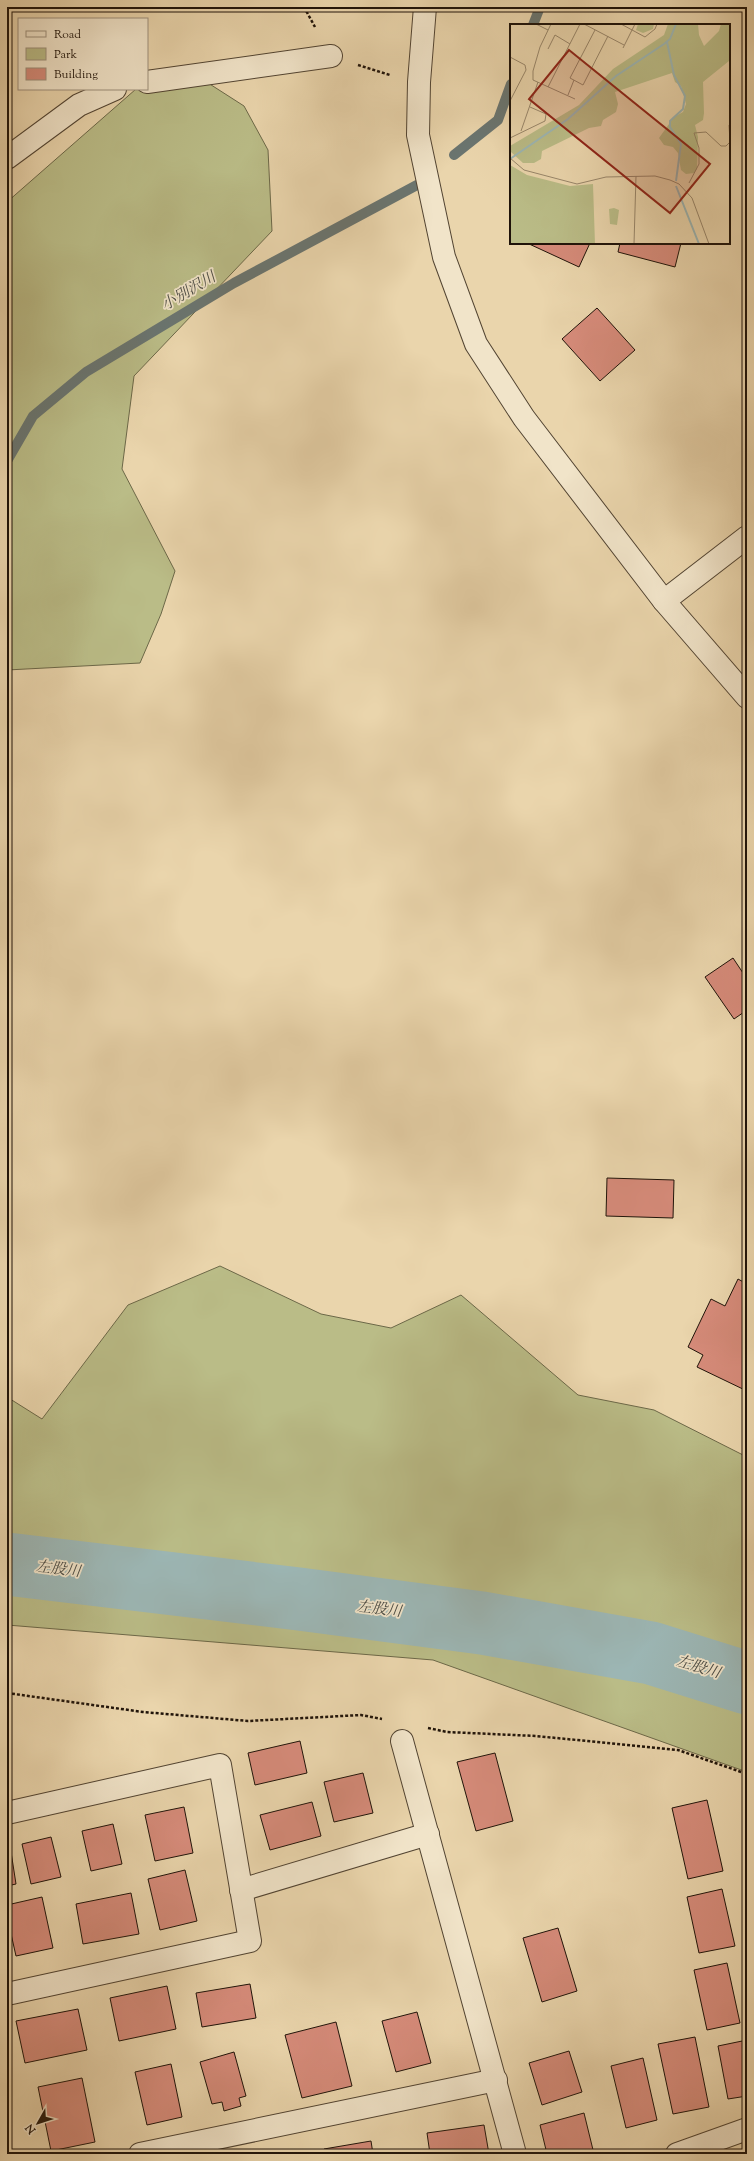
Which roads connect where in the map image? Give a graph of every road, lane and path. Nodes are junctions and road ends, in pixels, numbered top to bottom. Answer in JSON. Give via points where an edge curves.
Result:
{"nodes":[{"id":1,"x":426,"y":7,"type":"edge"},
{"id":2,"x":331,"y":56,"type":"dead end"},
{"id":3,"x":148,"y":82,"type":"edge"},
{"id":4,"x":113,"y":90,"type":"edge"},
{"id":5,"x":7,"y":158,"type":"edge"},
{"id":6,"x":747,"y":537,"type":"edge"},
{"id":7,"x":664,"y":601,"type":"junction"},
{"id":8,"x":747,"y":697,"type":"edge"},
{"id":9,"x":402,"y":1741,"type":"dead end"},
{"id":10,"x":7,"y":1813,"type":"edge"},
{"id":11,"x":428,"y":1834,"type":"junction"},
{"id":12,"x":241,"y":1890,"type":"junction"},
{"id":13,"x":7,"y":1994,"type":"edge"},
{"id":14,"x":496,"y":2080,"type":"junction"},
{"id":15,"x":747,"y":2129,"type":"edge"},
{"id":16,"x":140,"y":2154,"type":"edge"},
{"id":17,"x":515,"y":2154,"type":"edge"},
{"id":18,"x":677,"y":2154,"type":"edge"}],
"edges":[{"from":1,"to":7,"type":"street","via":[[419,82],[418,136],[444,257],[476,344],[524,418]]},
{"from":2,"to":3,"type":"street"},
{"from":4,"to":5,"type":"street","via":[[79,106]]},
{"from":6,"to":7,"type":"street"},
{"from":7,"to":8,"type":"street"},
{"from":9,"to":11,"type":"street"},
{"from":10,"to":12,"type":"street","via":[[220,1765]]},
{"from":11,"to":12,"type":"street"},
{"from":11,"to":14,"type":"street"},
{"from":12,"to":13,"type":"street","via":[[250,1941]]},
{"from":14,"to":16,"type":"street"},
{"from":14,"to":17,"type":"street"},
{"from":15,"to":18,"type":"street"}]}
